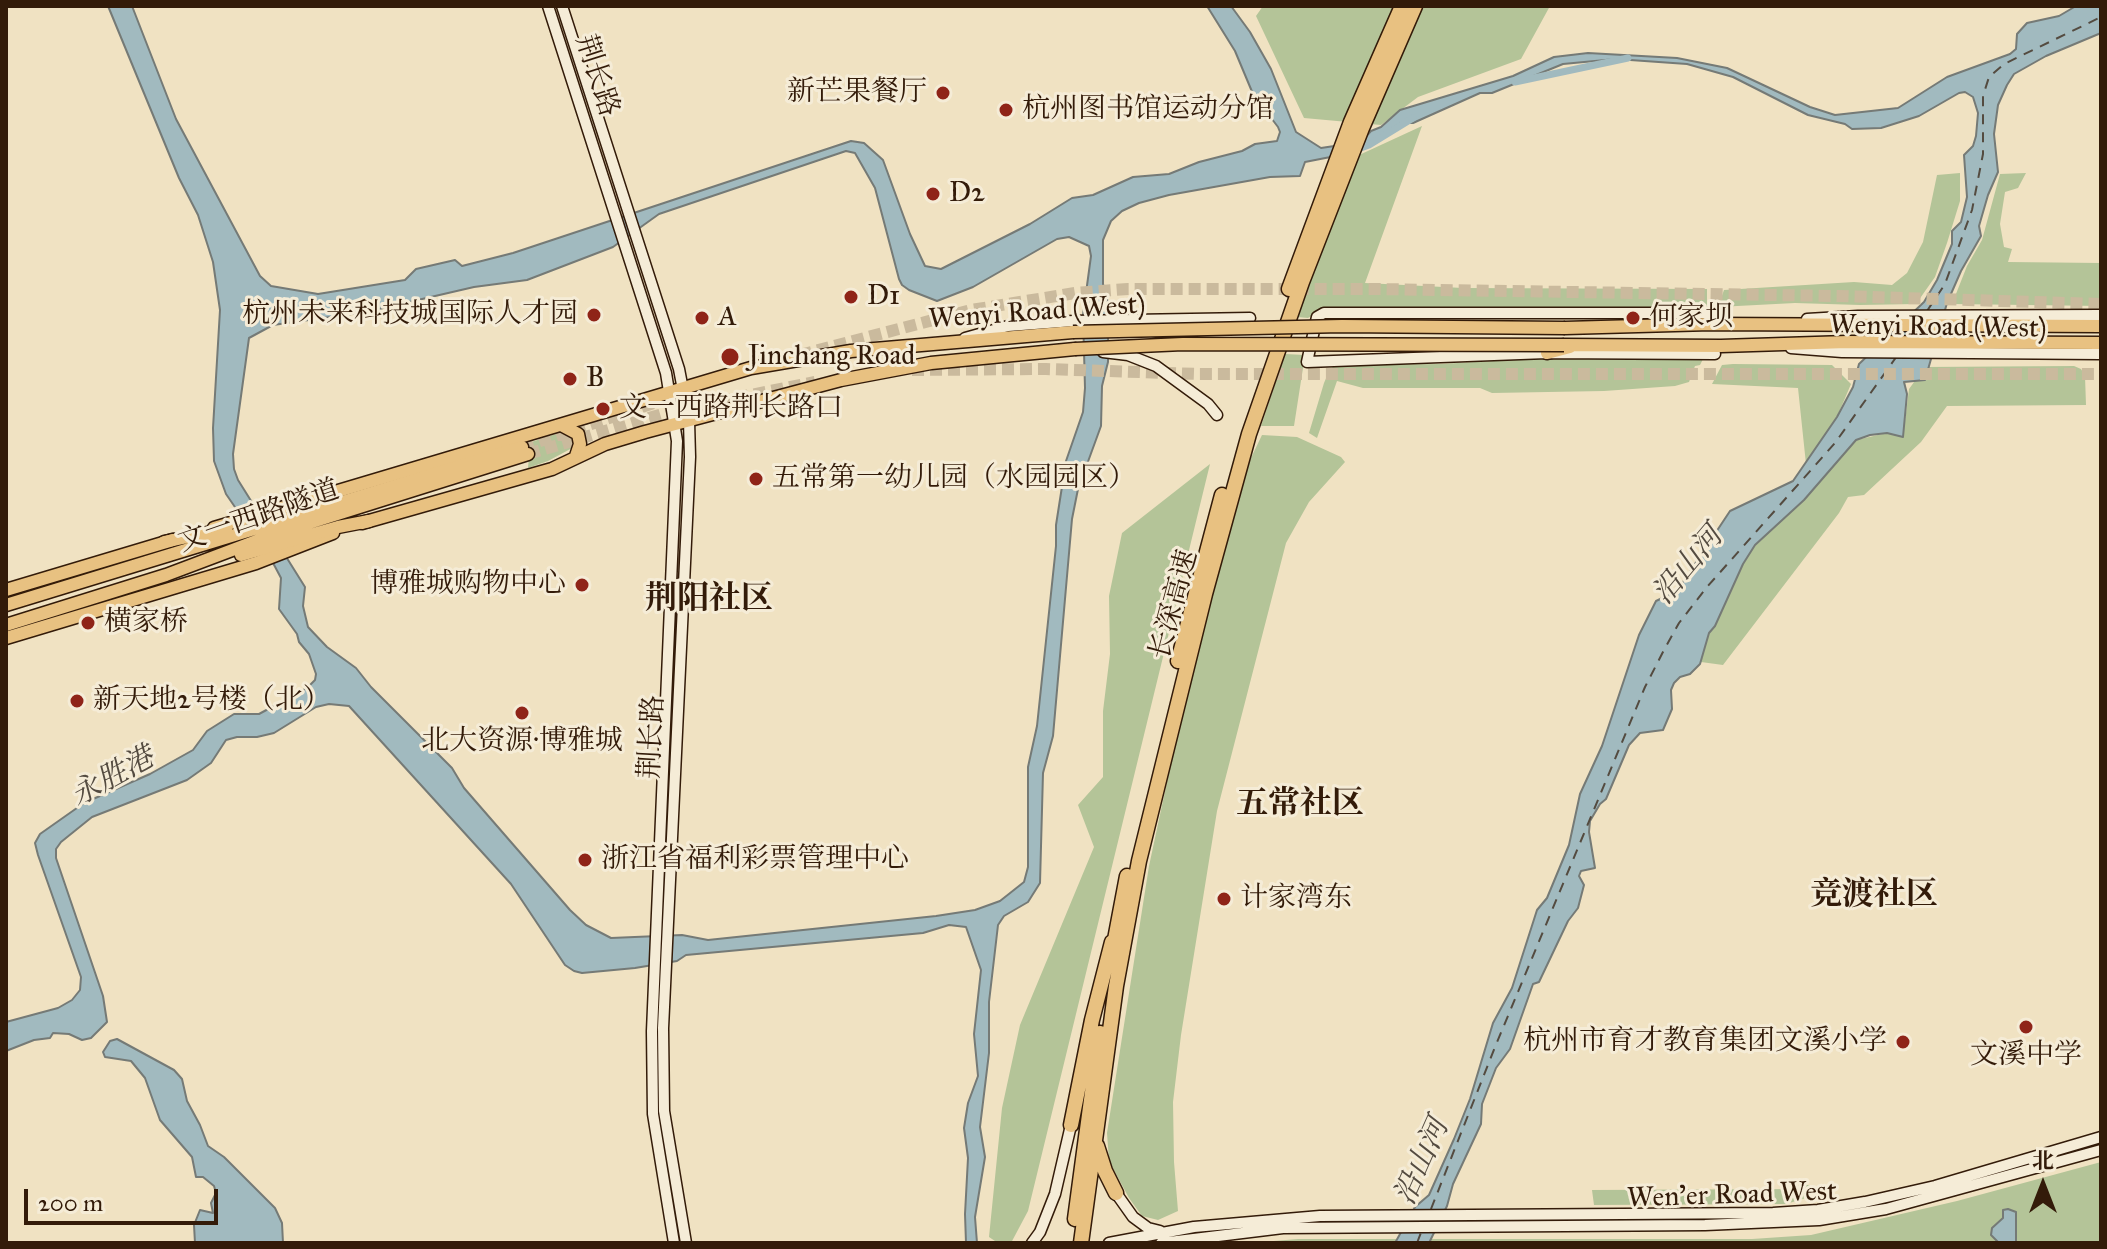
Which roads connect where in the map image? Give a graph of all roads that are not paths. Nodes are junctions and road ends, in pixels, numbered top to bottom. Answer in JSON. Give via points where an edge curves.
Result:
{"nodes":[{"id":1,"x":548,"y":6,"type":"edge"},
{"id":2,"x":562,"y":6,"type":"edge"},
{"id":3,"x":1402,"y":6,"type":"edge"},
{"id":4,"x":1415,"y":6,"type":"edge"},
{"id":5,"x":1357,"y":125,"type":"junction"},
{"id":6,"x":1337,"y":174,"type":"junction"},
{"id":7,"x":2101,"y":315,"type":"edge"},
{"id":8,"x":1250,"y":318,"type":"dead end"},
{"id":9,"x":1856,"y":320,"type":"junction"},
{"id":10,"x":1730,"y":324,"type":"junction"},
{"id":11,"x":2101,"y":326,"type":"edge"},
{"id":12,"x":1073,"y":327,"type":"junction"},
{"id":13,"x":2101,"y":343,"type":"edge"},
{"id":14,"x":1570,"y":345,"type":"junction"},
{"id":15,"x":1844,"y":347,"type":"junction"},
{"id":16,"x":1075,"y":349,"type":"junction"},
{"id":17,"x":1547,"y":353,"type":"junction"},
{"id":18,"x":1604,"y":353,"type":"junction"},
{"id":19,"x":1715,"y":354,"type":"dead end"},
{"id":20,"x":2101,"y":354,"type":"edge"},
{"id":21,"x":684,"y":386,"type":"junction"},
{"id":22,"x":670,"y":391,"type":"junction"},
{"id":23,"x":1217,"y":415,"type":"dead end"},
{"id":24,"x":689,"y":421,"type":"junction"},
{"id":25,"x":675,"y":424,"type":"junction"},
{"id":26,"x":560,"y":426,"type":"junction"},
{"id":27,"x":576,"y":456,"type":"junction"},
{"id":28,"x":241,"y":526,"type":"junction"},
{"id":29,"x":279,"y":529,"type":"junction"},
{"id":30,"x":249,"y":554,"type":"junction"},
{"id":31,"x":6,"y":590,"type":"edge"},
{"id":32,"x":6,"y":605,"type":"edge"},
{"id":33,"x":6,"y":625,"type":"edge"},
{"id":34,"x":6,"y":638,"type":"edge"},
{"id":35,"x":1119,"y":914,"type":"junction"},
{"id":36,"x":660,"y":969,"type":"junction"},
{"id":37,"x":1071,"y":1125,"type":"joint"},
{"id":38,"x":2101,"y":1137,"type":"edge"},
{"id":39,"x":1096,"y":1140,"type":"junction"},
{"id":40,"x":2101,"y":1150,"type":"edge"},
{"id":41,"x":1116,"y":1193,"type":"joint"},
{"id":42,"x":1504,"y":1220,"type":"junction"},
{"id":43,"x":1364,"y":1221,"type":"junction"},
{"id":44,"x":1166,"y":1232,"type":"junction"},
{"id":45,"x":1077,"y":1240,"type":"edge"},
{"id":46,"x":674,"y":1243,"type":"edge"},
{"id":47,"x":686,"y":1243,"type":"edge"},
{"id":48,"x":1032,"y":1243,"type":"edge"},
{"id":49,"x":1109,"y":1243,"type":"edge"},
{"id":50,"x":1161,"y":1243,"type":"edge"}],
"edges":[{"from":1,"to":22,"type":"main road","name":"荆长路"},
{"from":2,"to":21,"type":"main road","name":"荆长路"},
{"from":3,"to":5,"type":"highway","name":"长深高速"},
{"from":4,"to":5,"type":"highway","name":"长深高速"},
{"from":5,"to":6,"type":"highway","name":"长深高速"},
{"from":6,"to":35,"type":"highway","name":"长深高速","via":[[1236,445],[1180,651]]},
{"from":6,"to":39,"type":"highway","name":"长深高速","via":[[1249,434],[1170,728],[1116,986]]},
{"from":7,"to":9,"type":"main road","name":"Wenyi Road (West)"},
{"from":8,"to":12,"type":"main road","via":[[1133,319]]},
{"from":9,"to":10,"type":"main road","name":"Wenyi Road (West)"},
{"from":9,"to":11,"type":"main road","name":"Wenyi Road (West)"},
{"from":10,"to":12,"type":"main road","name":"Wenyi Road (West)","bridge":true},
{"from":10,"to":17,"type":"main road","via":[[1715,313],[1324,313],[1317,317],[1307,362]]},
{"from":12,"to":21,"type":"main road","name":"Wenyi Road (West)","via":[[804,357]]},
{"from":13,"to":15,"type":"main road","name":"Wenyi Road (West)"},
{"from":14,"to":15,"type":"main road","name":"Wenyi Road (West)"},
{"from":14,"to":16,"type":"main road","name":"Wenyi Road (West)","bridge":true,"via":[[1183,344]]},
{"from":14,"to":17,"type":"main road"},
{"from":14,"to":18,"type":"main road"},
{"from":15,"to":20,"type":"main road","name":"Wenyi Road (West)"},
{"from":16,"to":23,"type":"main road","bridge":true,"via":[[1128,355],[1156,366]]},
{"from":16,"to":24,"type":"main road","name":"Wenyi Road (West)","via":[[888,370]]},
{"from":17,"to":18,"type":"main road"},
{"from":18,"to":19,"type":"main road"},
{"from":21,"to":22,"type":"main road","name":"Wenyi Road (West)"},
{"from":21,"to":24,"type":"main road","name":"荆长路"},
{"from":22,"to":25,"type":"main road","name":"荆长路"},
{"from":22,"to":26,"type":"main road","name":"Wenyi Road (West)"},
{"from":24,"to":25,"type":"main road","name":"Wenyi Road (West)"},
{"from":24,"to":36,"type":"main road","name":"荆长路","via":[[668,932]]},
{"from":25,"to":27,"type":"main road","name":"Wenyi Road (West)"},
{"from":25,"to":36,"type":"main road","name":"荆长路","via":[[656,932]]},
{"from":26,"to":27,"type":"main road","via":[[578,434]]},
{"from":26,"to":29,"type":"main road","name":"Wenyi Road (West)","via":[[507,439]]},
{"from":27,"to":29,"type":"main road","name":"Wenyi Road (West)","via":[[552,469],[369,521]]},
{"from":28,"to":29,"type":"main road","name":"文一西路隧道"},
{"from":28,"to":31,"type":"main road","via":[[164,542]]},
{"from":28,"to":32,"type":"main road","name":"文一西路隧道"},
{"from":29,"to":29,"type":"main road","name":"文一西路隧道","via":[[525,451],[307,512]]},
{"from":29,"to":30,"type":"main road","name":"文一西路隧道"},
{"from":29,"to":30,"type":"main road"},
{"from":30,"to":33,"type":"main road","name":"文一西路隧道"},
{"from":30,"to":34,"type":"main road"},
{"from":35,"to":37,"type":"highway"},
{"from":35,"to":45,"type":"highway","name":"长深高速","via":[[1087,1119]]},
{"from":36,"to":46,"type":"main road","name":"荆长路","via":[[652,1031],[653,1114]]},
{"from":36,"to":47,"type":"main road","name":"荆长路","via":[[664,1111]]},
{"from":37,"to":48,"type":"main road","via":[[1055,1194]]},
{"from":38,"to":42,"type":"main road","name":"Wen'er Road West","via":[[1935,1186],[1818,1210]]},
{"from":39,"to":41,"type":"highway"},
{"from":39,"to":45,"type":"highway","name":"长深高速"},
{"from":40,"to":42,"type":"main road","name":"Wen'er Road West","via":[[1899,1206],[1819,1220]]},
{"from":41,"to":44,"type":"main road","via":[[1133,1217]]},
{"from":42,"to":43,"type":"main road"},
{"from":43,"to":44,"type":"main road","via":[[1255,1220]]},
{"from":43,"to":50,"type":"main road"},
{"from":44,"to":49,"type":"main road"}]}
